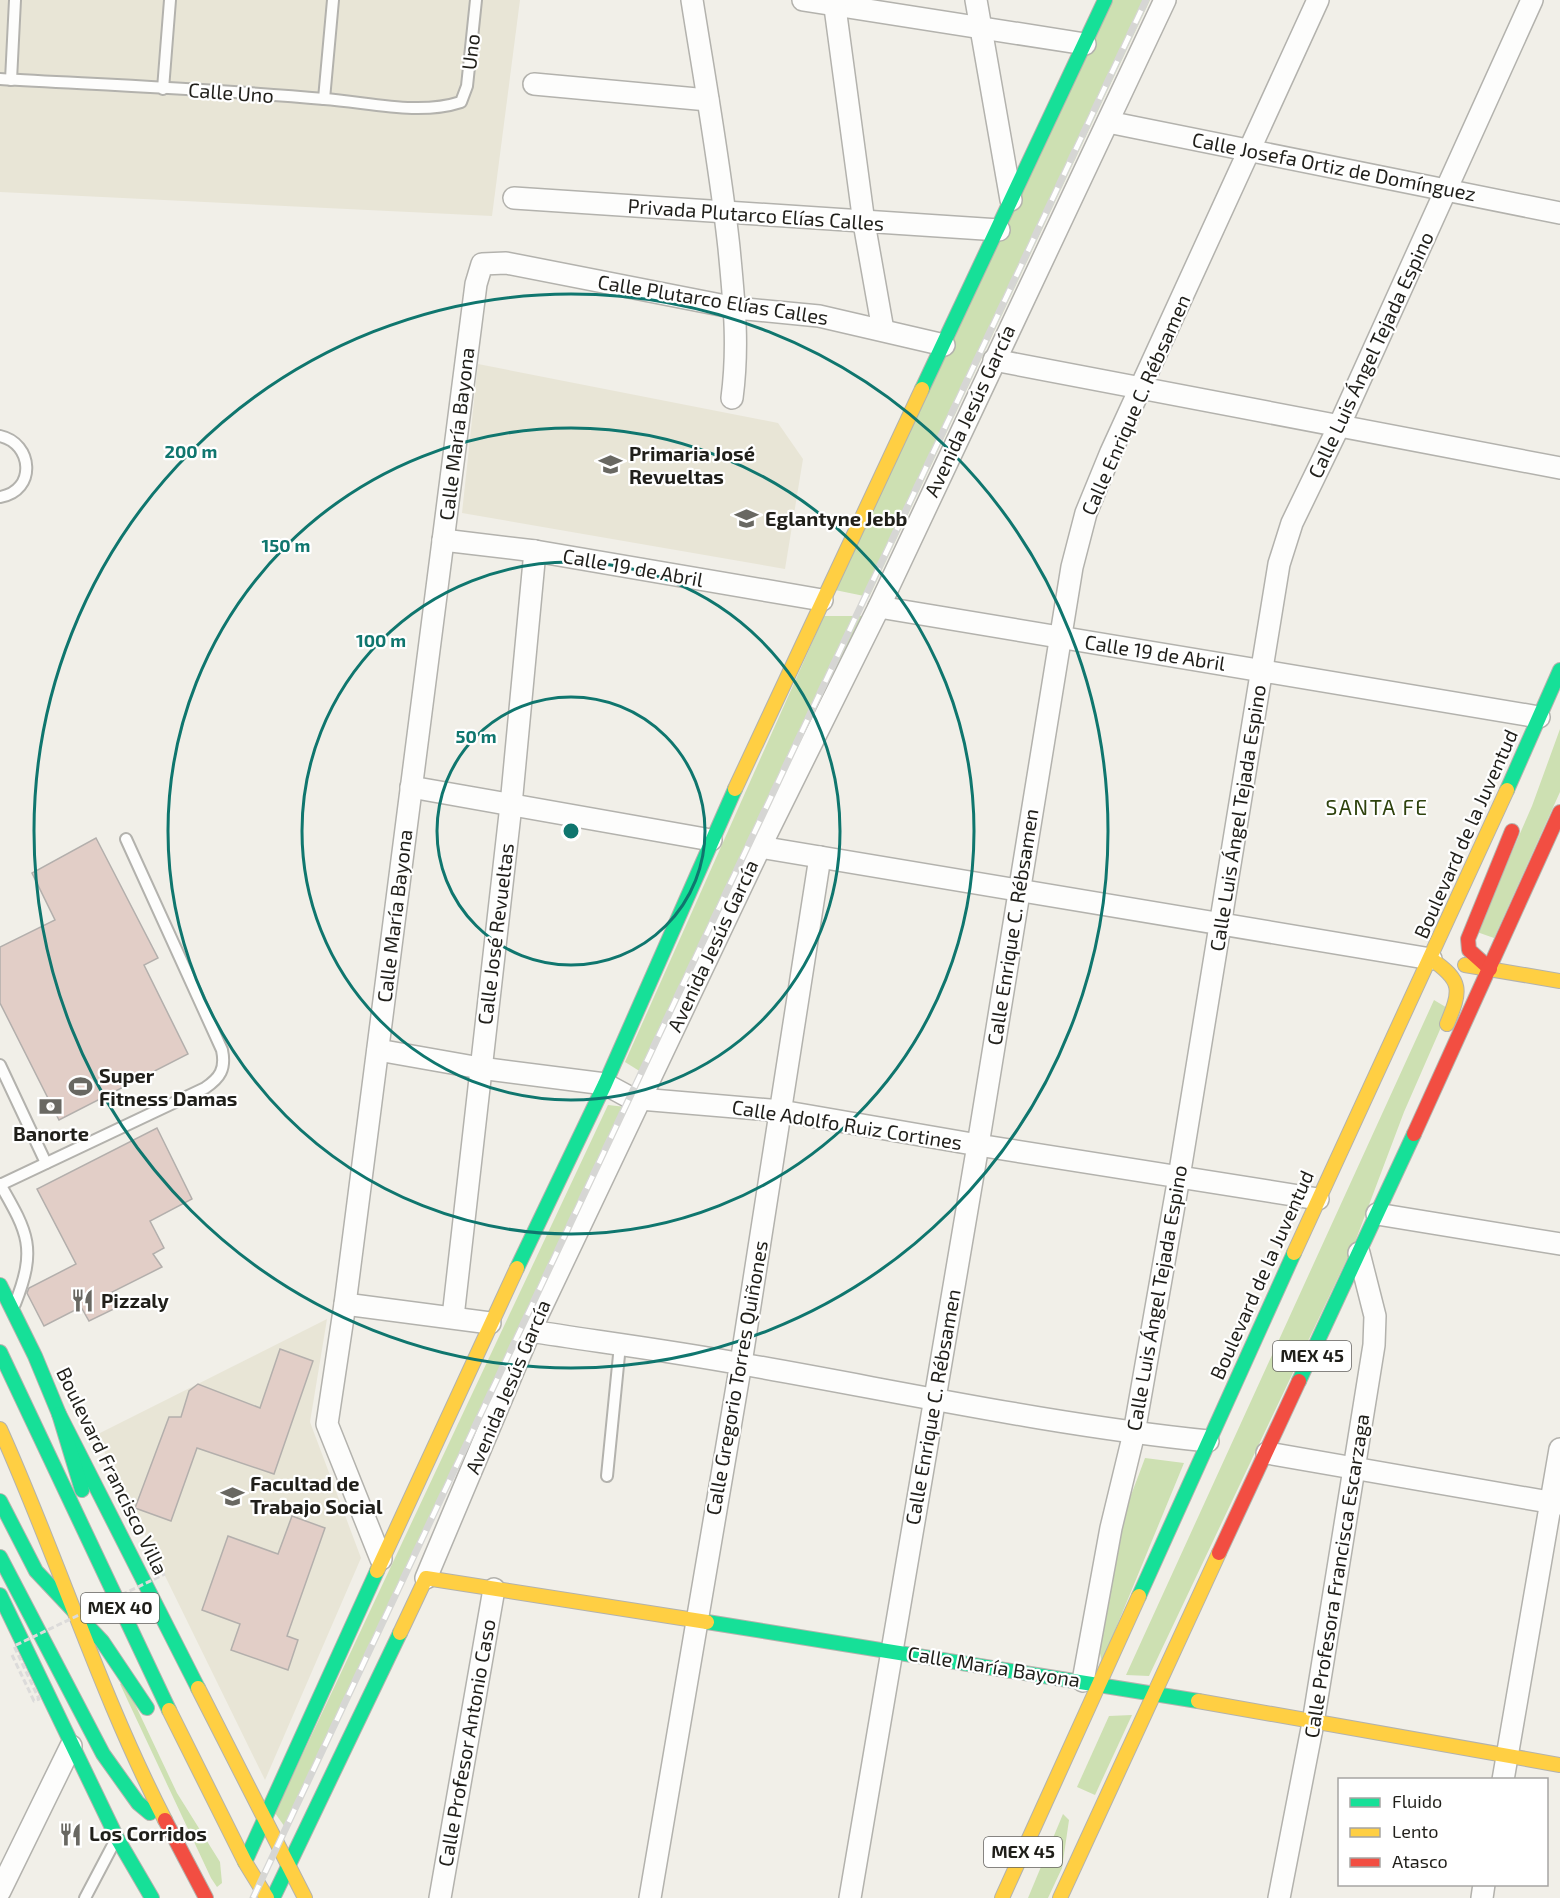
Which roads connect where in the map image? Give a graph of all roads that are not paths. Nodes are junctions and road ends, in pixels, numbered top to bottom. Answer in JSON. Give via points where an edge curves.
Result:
{"nodes":[{"id":1,"x":15,"y":0,"type":"edge"},
{"id":2,"x":170,"y":0,"type":"edge"},
{"id":3,"x":333,"y":0,"type":"edge"},
{"id":4,"x":476,"y":0,"type":"edge"},
{"id":5,"x":692,"y":0,"type":"edge"},
{"id":6,"x":803,"y":0,"type":"edge"},
{"id":7,"x":976,"y":0,"type":"edge"},
{"id":8,"x":1105,"y":0,"type":"edge"},
{"id":9,"x":1165,"y":0,"type":"edge"},
{"id":10,"x":1318,"y":0,"type":"edge"},
{"id":11,"x":1532,"y":0,"type":"edge"},
{"id":12,"x":835,"y":3,"type":"edge"},
{"id":13,"x":980,"y":27,"type":"junction"},
{"id":14,"x":1085,"y":44,"type":"junction"},
{"id":15,"x":6,"y":79,"type":"edge"},
{"id":16,"x":534,"y":84,"type":"dead end"},
{"id":17,"x":163,"y":89,"type":"junction"},
{"id":18,"x":324,"y":99,"type":"junction"},
{"id":19,"x":708,"y":100,"type":"junction"},
{"id":20,"x":460,"y":102,"type":"joint"},
{"id":21,"x":1107,"y":122,"type":"junction"},
{"id":22,"x":1250,"y":150,"type":"junction"},
{"id":23,"x":1447,"y":190,"type":"junction"},
{"id":24,"x":514,"y":198,"type":"dead end"},
{"id":25,"x":1012,"y":201,"type":"junction"},
{"id":26,"x":1560,"y":213,"type":"edge"},
{"id":27,"x":725,"y":214,"type":"junction"},
{"id":28,"x":864,"y":223,"type":"junction"},
{"id":29,"x":999,"y":230,"type":"junction"},
{"id":30,"x":482,"y":264,"type":"joint"},
{"id":31,"x":736,"y":308,"type":"junction"},
{"id":32,"x":883,"y":330,"type":"junction"},
{"id":33,"x":944,"y":345,"type":"junction"},
{"id":34,"x":994,"y":360,"type":"junction"},
{"id":35,"x":1142,"y":388,"type":"junction"},
{"id":36,"x":732,"y":398,"type":"dead end"},
{"id":37,"x":1339,"y":426,"type":"junction"},
{"id":38,"x":0,"y":436,"type":"edge"},
{"id":39,"x":1560,"y":468,"type":"edge"},
{"id":40,"x":0,"y":497,"type":"edge"},
{"id":41,"x":443,"y":540,"type":"junction"},
{"id":42,"x":535,"y":551,"type":"junction"},
{"id":43,"x":822,"y":600,"type":"junction"},
{"id":44,"x":879,"y":607,"type":"junction"},
{"id":45,"x":1059,"y":637,"type":"junction"},
{"id":46,"x":1560,"y":670,"type":"edge"},
{"id":47,"x":1261,"y":671,"type":"junction"},
{"id":48,"x":1536,"y":724,"type":"junction"},
{"id":49,"x":1538,"y":758,"type":"dead end"},
{"id":50,"x":411,"y":787,"type":"junction"},
{"id":51,"x":511,"y":805,"type":"junction"},
{"id":52,"x":1560,"y":812,"type":"edge"},
{"id":53,"x":1520,"y":813,"type":"dead end"},
{"id":54,"x":126,"y":839,"type":"dead end"},
{"id":55,"x":711,"y":840,"type":"junction"},
{"id":56,"x":760,"y":847,"type":"junction"},
{"id":57,"x":820,"y":857,"type":"junction"},
{"id":58,"x":1019,"y":890,"type":"junction"},
{"id":59,"x":1222,"y":924,"type":"junction"},
{"id":60,"x":1431,"y":959,"type":"junction"},
{"id":61,"x":1490,"y":969,"type":"junction"},
{"id":62,"x":1560,"y":981,"type":"edge"},
{"id":63,"x":1443,"y":1034,"type":"dead end"},
{"id":64,"x":378,"y":1050,"type":"junction"},
{"id":65,"x":1434,"y":1056,"type":"dead end"},
{"id":66,"x":0,"y":1065,"type":"edge"},
{"id":67,"x":480,"y":1068,"type":"junction"},
{"id":68,"x":605,"y":1084,"type":"junction"},
{"id":69,"x":640,"y":1099,"type":"junction"},
{"id":70,"x":781,"y":1111,"type":"junction"},
{"id":71,"x":978,"y":1145,"type":"junction"},
{"id":72,"x":1404,"y":1155,"type":"junction"},
{"id":73,"x":46,"y":1163,"type":"junction"},
{"id":74,"x":1179,"y":1177,"type":"junction"},
{"id":75,"x":0,"y":1184,"type":"edge"},
{"id":76,"x":1318,"y":1198,"type":"junction"},
{"id":77,"x":1377,"y":1214,"type":"junction"},
{"id":78,"x":1560,"y":1244,"type":"edge"},
{"id":79,"x":1359,"y":1253,"type":"junction"},
{"id":80,"x":0,"y":1285,"type":"edge"},
{"id":81,"x":345,"y":1304,"type":"junction"},
{"id":82,"x":13,"y":1310,"type":"junction"},
{"id":83,"x":453,"y":1317,"type":"junction"},
{"id":84,"x":0,"y":1323,"type":"edge"},
{"id":85,"x":490,"y":1323,"type":"junction"},
{"id":86,"x":530,"y":1331,"type":"junction"},
{"id":87,"x":620,"y":1345,"type":"junction"},
{"id":88,"x":0,"y":1352,"type":"edge"},
{"id":89,"x":741,"y":1364,"type":"junction"},
{"id":90,"x":934,"y":1400,"type":"junction"},
{"id":91,"x":59,"y":1414,"type":"junction"},
{"id":92,"x":0,"y":1429,"type":"edge"},
{"id":93,"x":1134,"y":1433,"type":"junction"},
{"id":94,"x":1208,"y":1441,"type":"junction"},
{"id":95,"x":1560,"y":1449,"type":"edge"},
{"id":96,"x":1267,"y":1453,"type":"junction"},
{"id":97,"x":1356,"y":1469,"type":"junction"},
{"id":98,"x":607,"y":1476,"type":"dead end"},
{"id":99,"x":0,"y":1502,"type":"edge"},
{"id":100,"x":1556,"y":1503,"type":"edge"},
{"id":101,"x":93,"y":1553,"type":"junction"},
{"id":102,"x":0,"y":1557,"type":"edge"},
{"id":103,"x":381,"y":1559,"type":"junction"},
{"id":104,"x":426,"y":1578,"type":"junction"},
{"id":105,"x":494,"y":1589,"type":"junction"},
{"id":106,"x":0,"y":1595,"type":"edge"},
{"id":107,"x":76,"y":1610,"type":"junction"},
{"id":108,"x":695,"y":1620,"type":"junction"},
{"id":109,"x":892,"y":1651,"type":"junction"},
{"id":110,"x":1091,"y":1682,"type":"junction"},
{"id":111,"x":1153,"y":1693,"type":"junction"},
{"id":112,"x":154,"y":1721,"type":"dead end"},
{"id":113,"x":1313,"y":1723,"type":"junction"},
{"id":114,"x":71,"y":1746,"type":"junction"},
{"id":115,"x":1508,"y":1755,"type":"junction"},
{"id":116,"x":1560,"y":1765,"type":"edge"},
{"id":117,"x":1503,"y":1778,"type":"edge"},
{"id":118,"x":1062,"y":1798,"type":"dead end"},
{"id":119,"x":1044,"y":1807,"type":"junction"},
{"id":120,"x":265,"y":1820,"type":"junction"},
{"id":121,"x":1076,"y":1828,"type":"dead end"},
{"id":122,"x":170,"y":1832,"type":"junction"},
{"id":123,"x":214,"y":1832,"type":"dead end"},
{"id":124,"x":117,"y":1838,"type":"junction"},
{"id":125,"x":245,"y":1862,"type":"junction"},
{"id":126,"x":289,"y":1866,"type":"junction"},
{"id":127,"x":0,"y":1891,"type":"edge"},
{"id":128,"x":85,"y":1898,"type":"edge"},
{"id":129,"x":152,"y":1898,"type":"edge"},
{"id":130,"x":206,"y":1898,"type":"edge"},
{"id":131,"x":267,"y":1898,"type":"edge"},
{"id":132,"x":273,"y":1898,"type":"edge"},
{"id":133,"x":305,"y":1898,"type":"edge"},
{"id":134,"x":440,"y":1898,"type":"edge"},
{"id":135,"x":650,"y":1898,"type":"edge"},
{"id":136,"x":850,"y":1898,"type":"edge"},
{"id":137,"x":1002,"y":1898,"type":"edge"},
{"id":138,"x":1052,"y":1898,"type":"edge"},
{"id":139,"x":1060,"y":1898,"type":"edge"},
{"id":140,"x":1279,"y":1898,"type":"edge"}],
"edges":[{"from":1,"to":15,"type":"lane"},
{"from":2,"to":17,"type":"lane"},
{"from":3,"to":18,"type":"lane"},
{"from":4,"to":20,"type":"lane","name":"Uno","via":[[467,86]]},
{"from":5,"to":19,"type":"street"},
{"from":6,"to":12,"type":"street"},
{"from":7,"to":13,"type":"street"},
{"from":8,"to":14,"type":"main road","name":"Avenida Jesús García"},
{"from":9,"to":21,"type":"street","name":"Avenida Jesús García"},
{"from":10,"to":22,"type":"street","name":"Calle Enrique C. Rébsamen"},
{"from":11,"to":23,"type":"street","name":"Calle Luis Ángel Tejada Espino"},
{"from":12,"to":13,"type":"street"},
{"from":12,"to":28,"type":"street"},
{"from":13,"to":14,"type":"street"},
{"from":13,"to":25,"type":"street"},
{"from":14,"to":25,"type":"main road","name":"Avenida Jesús García"},
{"from":15,"to":17,"type":"lane","name":"Calle Uno"},
{"from":16,"to":19,"type":"street"},
{"from":17,"to":18,"type":"lane","name":"Calle Uno"},
{"from":18,"to":20,"type":"lane","name":"Calle Uno","via":[[428,108]]},
{"from":19,"to":27,"type":"street"},
{"from":21,"to":22,"type":"street","name":"Calle Josefa Ortiz de Domínguez"},
{"from":21,"to":34,"type":"street","name":"Avenida Jesús García"},
{"from":22,"to":23,"type":"street","name":"Calle Josefa Ortiz de Domínguez"},
{"from":22,"to":35,"type":"street","name":"Calle Enrique C. Rébsamen"},
{"from":23,"to":26,"type":"street","name":"Calle Josefa Ortiz de Domínguez"},
{"from":23,"to":37,"type":"street","name":"Calle Luis Ángel Tejada Espino"},
{"from":24,"to":27,"type":"street","name":"Privada Plutarco Elías Calles"},
{"from":25,"to":29,"type":"main road","name":"Avenida Jesús García"},
{"from":27,"to":28,"type":"street","name":"Privada Plutarco Elías Calles"},
{"from":27,"to":31,"type":"street"},
{"from":28,"to":29,"type":"street","name":"Privada Plutarco Elías Calles"},
{"from":28,"to":32,"type":"street"},
{"from":29,"to":33,"type":"main road","name":"Avenida Jesús García"},
{"from":30,"to":31,"type":"street","name":"Calle Plutarco Elías Calles","via":[[506,263]]},
{"from":30,"to":41,"type":"street","name":"Calle María Bayona","via":[[476,284]]},
{"from":31,"to":32,"type":"street","name":"Calle Plutarco Elías Calles","via":[[819,316]]},
{"from":31,"to":36,"type":"street","via":[[738,346]]},
{"from":32,"to":33,"type":"street","name":"Calle Plutarco Elías Calles"},
{"from":33,"to":43,"type":"main road","name":"Avenida Jesús García"},
{"from":34,"to":35,"type":"street"},
{"from":34,"to":44,"type":"street","name":"Avenida Jesús García"},
{"from":35,"to":37,"type":"street"},
{"from":35,"to":45,"type":"street","name":"Calle Enrique C. Rébsamen","via":[[1086,513]]},
{"from":37,"to":39,"type":"street"},
{"from":37,"to":47,"type":"street","name":"Calle Luis Ángel Tejada Espino","via":[[1292,523],[1279,564]]},
{"from":38,"to":40,"type":"lane","via":[[22,452],[26,477],[14,494]]},
{"from":41,"to":42,"type":"street","name":"Calle 19 de Abril"},
{"from":41,"to":50,"type":"street","name":"Calle María Bayona"},
{"from":42,"to":43,"type":"street","name":"Calle 19 de Abril"},
{"from":42,"to":51,"type":"street","name":"Calle José Revueltas"},
{"from":43,"to":55,"type":"main road","name":"Avenida Jesús García"},
{"from":44,"to":45,"type":"street","name":"Calle 19 de Abril"},
{"from":44,"to":56,"type":"street","name":"Avenida Jesús García"},
{"from":45,"to":47,"type":"street","name":"Calle 19 de Abril"},
{"from":45,"to":58,"type":"street","name":"Calle Enrique C. Rébsamen"},
{"from":46,"to":48,"type":"main road","name":"Boulevard de la Juventud","number":"MEX 45"},
{"from":47,"to":48,"type":"street","name":"Calle 19 de Abril"},
{"from":47,"to":59,"type":"street","name":"Calle Luis Ángel Tejada Espino"},
{"from":48,"to":49,"type":"main road"},
{"from":48,"to":60,"type":"main road","name":"Boulevard de la Juventud","number":"MEX 45"},
{"from":50,"to":51,"type":"street"},
{"from":50,"to":64,"type":"street","name":"Calle María Bayona"},
{"from":51,"to":55,"type":"street"},
{"from":51,"to":67,"type":"street","name":"Calle José Revueltas"},
{"from":52,"to":61,"type":"main road","number":"MEX 45"},
{"from":53,"to":61,"type":"main road","via":[[1468,939],[1469,951]]},
{"from":54,"to":73,"type":"lane","via":[[219,1044],[224,1067],[215,1082],[205,1088]]},
{"from":55,"to":68,"type":"main road","name":"Avenida Jesús García"},
{"from":56,"to":57,"type":"street"},
{"from":56,"to":69,"type":"street","name":"Avenida Jesús García"},
{"from":57,"to":58,"type":"street"},
{"from":57,"to":70,"type":"street","name":"Calle Gregorio Torres Quiñones"},
{"from":58,"to":59,"type":"street"},
{"from":58,"to":71,"type":"street","name":"Calle Enrique C. Rébsamen"},
{"from":59,"to":60,"type":"street"},
{"from":59,"to":74,"type":"street","name":"Calle Luis Ángel Tejada Espino"},
{"from":60,"to":61,"type":"main road"},
{"from":60,"to":63,"type":"main road","via":[[1454,974],[1460,985]]},
{"from":60,"to":76,"type":"main road","name":"Boulevard de la Juventud","number":"MEX 45"},
{"from":61,"to":62,"type":"main road"},
{"from":61,"to":72,"type":"main road","number":"MEX 45"},
{"from":64,"to":67,"type":"street","name":"Calle Adolfo Ruiz Cortines"},
{"from":64,"to":81,"type":"street","name":"Calle María Bayona"},
{"from":65,"to":72,"type":"main road","via":[[1406,1123]]},
{"from":66,"to":73,"type":"lane"},
{"from":67,"to":68,"type":"street","name":"Calle Adolfo Ruiz Cortines"},
{"from":67,"to":83,"type":"street","name":"Calle José Revueltas"},
{"from":68,"to":69,"type":"street","name":"Calle Adolfo Ruiz Cortines"},
{"from":68,"to":85,"type":"main road","name":"Avenida Jesús García"},
{"from":69,"to":70,"type":"street","name":"Calle Adolfo Ruiz Cortines"},
{"from":69,"to":86,"type":"street","name":"Avenida Jesús García"},
{"from":70,"to":71,"type":"street","name":"Calle Adolfo Ruiz Cortines"},
{"from":70,"to":89,"type":"street","name":"Calle Gregorio Torres Quiñones"},
{"from":71,"to":74,"type":"street","name":"Calle Adolfo Ruiz Cortines"},
{"from":71,"to":90,"type":"street","name":"Calle Enrique C. Rébsamen"},
{"from":72,"to":77,"type":"main road","number":"MEX 45"},
{"from":73,"to":75,"type":"lane"},
{"from":74,"to":76,"type":"street","name":"Calle Adolfo Ruiz Cortines"},
{"from":74,"to":93,"type":"street","name":"Calle Luis Ángel Tejada Espino"},
{"from":75,"to":82,"type":"lane","via":[[28,1242],[26,1272]]},
{"from":76,"to":94,"type":"main road","name":"Boulevard de la Juventud","number":"MEX 45"},
{"from":77,"to":78,"type":"street"},
{"from":77,"to":79,"type":"main road","number":"MEX 45"},
{"from":79,"to":96,"type":"main road","number":"MEX 45"},
{"from":79,"to":97,"type":"street","name":"Calle Profesora Francisca Escarzaga","via":[[1375,1316]]},
{"from":80,"to":82,"type":"main road","name":"Boulevard Francisco Villa"},
{"from":81,"to":83,"type":"street"},
{"from":81,"to":103,"type":"street","name":"Calle María Bayona","via":[[327,1424]]},
{"from":82,"to":84,"type":"main road"},
{"from":82,"to":91,"type":"main road","name":"Boulevard Francisco Villa"},
{"from":83,"to":85,"type":"street"},
{"from":85,"to":103,"type":"main road","name":"Avenida Jesús García"},
{"from":86,"to":87,"type":"street"},
{"from":86,"to":104,"type":"street","name":"Avenida Jesús García"},
{"from":87,"to":89,"type":"street"},
{"from":87,"to":98,"type":"lane"},
{"from":88,"to":101,"type":"main road","number":"MEX 40"},
{"from":89,"to":90,"type":"street"},
{"from":89,"to":108,"type":"street","name":"Calle Gregorio Torres Quiñones"},
{"from":90,"to":93,"type":"street"},
{"from":90,"to":109,"type":"street","name":"Calle Enrique C. Rébsamen"},
{"from":91,"to":101,"type":"main road","via":[[81,1486]]},
{"from":91,"to":120,"type":"main road","name":"Boulevard Francisco Villa"},
{"from":92,"to":107,"type":"main road","number":"MEX 40"},
{"from":93,"to":94,"type":"street"},
{"from":93,"to":110,"type":"street","name":"Calle Luis Ángel Tejada Espino","via":[[1111,1528]]},
{"from":94,"to":110,"type":"main road","name":"Boulevard de la Juventud","number":"MEX 45"},
{"from":95,"to":100,"type":"street"},
{"from":96,"to":97,"type":"street"},
{"from":96,"to":111,"type":"main road","number":"MEX 45"},
{"from":97,"to":100,"type":"street"},
{"from":97,"to":113,"type":"street","name":"Calle Profesora Francisca Escarzaga"},
{"from":99,"to":107,"type":"main road","via":[[36,1571]]},
{"from":100,"to":115,"type":"street"},
{"from":101,"to":125,"type":"main road","number":"MEX 40"},
{"from":102,"to":122,"type":"main road","via":[[103,1754],[138,1803]]},
{"from":103,"to":120,"type":"main road","name":"Avenida Jesús García"},
{"from":104,"to":105,"type":"main road","name":"Calle María Bayona"},
{"from":104,"to":126,"type":"main road","name":"Avenida Jesús García"},
{"from":105,"to":108,"type":"main road","name":"Calle María Bayona"},
{"from":105,"to":134,"type":"street","name":"Calle Profesor Antonio Caso"},
{"from":106,"to":114,"type":"main road"},
{"from":107,"to":112,"type":"main road","via":[[127,1673]]},
{"from":107,"to":122,"type":"main road","number":"MEX 40","via":[[92,1657]]},
{"from":108,"to":109,"type":"main road","name":"Calle María Bayona"},
{"from":108,"to":135,"type":"street","name":"Calle Gregorio Torres Quiñones"},
{"from":109,"to":110,"type":"main road","name":"Calle María Bayona"},
{"from":109,"to":136,"type":"street","name":"Calle Enrique C. Rébsamen"},
{"from":110,"to":111,"type":"main road","name":"Calle María Bayona"},
{"from":110,"to":119,"type":"main road","name":"Boulevard de la Juventud","number":"MEX 45"},
{"from":111,"to":113,"type":"main road","name":"Calle María Bayona"},
{"from":111,"to":139,"type":"main road","number":"MEX 45"},
{"from":113,"to":115,"type":"main road","name":"Calle María Bayona"},
{"from":113,"to":140,"type":"street","name":"Calle Profesora Francisca Escarzaga"},
{"from":114,"to":124,"type":"main road"},
{"from":114,"to":127,"type":"street"},
{"from":115,"to":116,"type":"main road","name":"Calle María Bayona"},
{"from":115,"to":117,"type":"street"},
{"from":118,"to":119,"type":"main road"},
{"from":119,"to":137,"type":"main road","name":"Boulevard de la Juventud","number":"MEX 45"},
{"from":120,"to":125,"type":"main road","name":"Avenida Jesús García"},
{"from":120,"to":126,"type":"main road","name":"Boulevard Francisco Villa"},
{"from":121,"to":138,"type":"main road"},
{"from":122,"to":130,"type":"main road","number":"MEX 40"},
{"from":123,"to":125,"type":"main road"},
{"from":124,"to":128,"type":"lane"},
{"from":124,"to":129,"type":"main road"},
{"from":125,"to":131,"type":"main road","number":"MEX 40"},
{"from":126,"to":132,"type":"main road","name":"Avenida Jesús García"},
{"from":126,"to":133,"type":"main road","name":"Boulevard Francisco Villa"}]}
